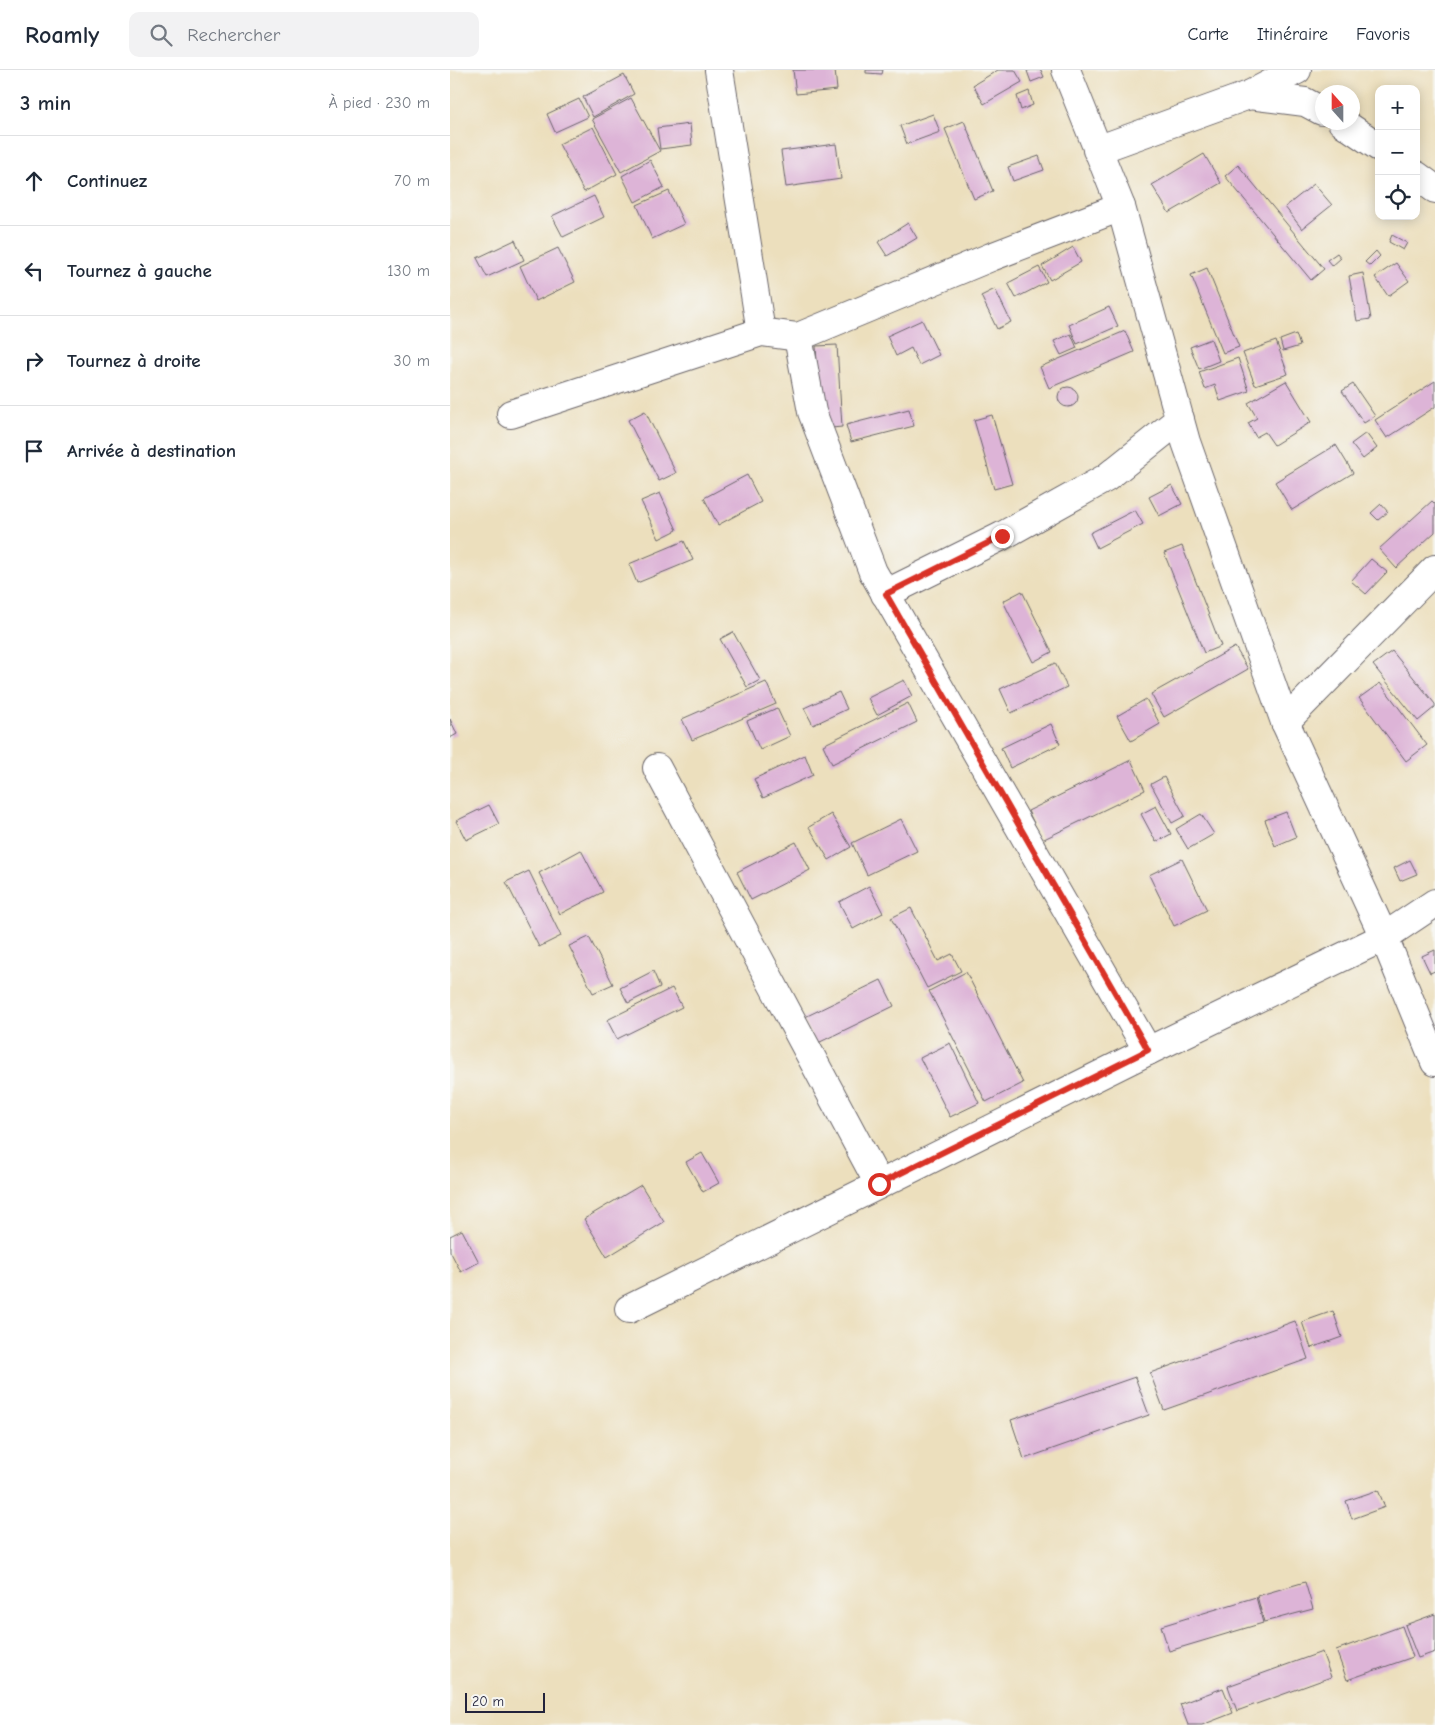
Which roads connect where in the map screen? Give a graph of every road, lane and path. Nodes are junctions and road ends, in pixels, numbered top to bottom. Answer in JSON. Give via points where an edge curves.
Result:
{"nodes":[{"id":1,"x":719,"y":70,"type":"edge"},
{"id":2,"x":1066,"y":70,"type":"edge"},
{"id":3,"x":1297,"y":70,"type":"edge"},
{"id":4,"x":1249,"y":95,"type":"junction"},
{"id":5,"x":1315,"y":107,"type":"edge"},
{"id":6,"x":1354,"y":130,"type":"edge"},
{"id":7,"x":1375,"y":143,"type":"edge"},
{"id":8,"x":1097,"y":150,"type":"junction"},
{"id":9,"x":1417,"y":175,"type":"edge"},
{"id":10,"x":1435,"y":188,"type":"edge"},
{"id":11,"x":1121,"y":207,"type":"junction"},
{"id":12,"x":761,"y":332,"type":"junction"},
{"id":13,"x":798,"y":338,"type":"junction"},
{"id":14,"x":512,"y":414,"type":"dead end"},
{"id":15,"x":1180,"y":419,"type":"junction"},
{"id":16,"x":1435,"y":569,"type":"edge"},
{"id":17,"x":886,"y":594,"type":"junction"},
{"id":18,"x":1285,"y":722,"type":"junction"},
{"id":19,"x":657,"y":768,"type":"dead end"},
{"id":20,"x":1435,"y":903,"type":"edge"},
{"id":21,"x":1384,"y":937,"type":"junction"},
{"id":22,"x":1148,"y":1050,"type":"junction"},
{"id":23,"x":1435,"y":1062,"type":"edge"},
{"id":24,"x":879,"y":1184,"type":"junction"},
{"id":25,"x":629,"y":1308,"type":"dead end"}],
"edges":[{"from":1,"to":12,"type":"street"},
{"from":2,"to":8,"type":"street"},
{"from":3,"to":4,"type":"street"},
{"from":4,"to":5,"type":"street","via":[[1305,102]]},
{"from":4,"to":8,"type":"street"},
{"from":6,"to":7,"type":"street"},
{"from":8,"to":11,"type":"street"},
{"from":9,"to":10,"type":"street"},
{"from":11,"to":13,"type":"street","via":[[991,257]]},
{"from":11,"to":15,"type":"street"},
{"from":12,"to":13,"type":"street"},
{"from":12,"to":14,"type":"street"},
{"from":13,"to":17,"type":"street","via":[[812,412],[873,572]]},
{"from":15,"to":17,"type":"street","via":[[1106,478],[1002,536]]},
{"from":15,"to":18,"type":"street"},
{"from":16,"to":18,"type":"street"},
{"from":17,"to":22,"type":"street"},
{"from":18,"to":21,"type":"street"},
{"from":19,"to":24,"type":"street"},
{"from":20,"to":21,"type":"street"},
{"from":21,"to":22,"type":"street"},
{"from":21,"to":23,"type":"street"},
{"from":22,"to":24,"type":"street"},
{"from":24,"to":25,"type":"street"}]}
